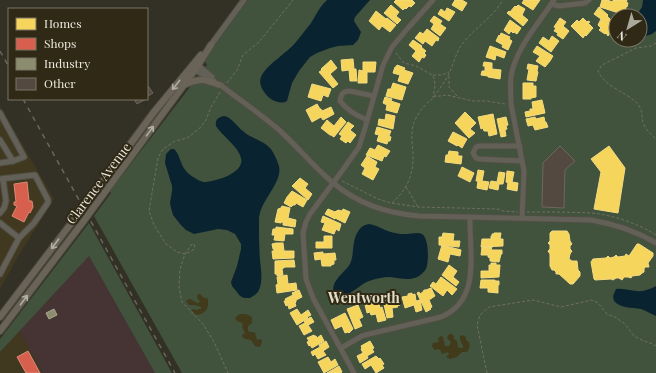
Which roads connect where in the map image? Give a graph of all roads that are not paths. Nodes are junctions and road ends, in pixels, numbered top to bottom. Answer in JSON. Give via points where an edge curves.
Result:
{"nodes":[{"id":1,"x":244,"y":0,"type":"edge"},
{"id":2,"x":433,"y":0,"type":"edge"},
{"id":3,"x":589,"y":0,"type":"edge"},
{"id":4,"x":553,"y":2,"type":"edge"},
{"id":5,"x":211,"y":45,"type":"joint"},
{"id":6,"x":194,"y":66,"type":"junction"},
{"id":7,"x":184,"y":84,"type":"junction"},
{"id":8,"x":225,"y":87,"type":"junction"},
{"id":9,"x":374,"y":96,"type":"junction"},
{"id":10,"x":0,"y":113,"type":"edge"},
{"id":11,"x":367,"y":120,"type":"junction"},
{"id":12,"x":0,"y":140,"type":"edge"},
{"id":13,"x":520,"y":146,"type":"junction"},
{"id":14,"x":522,"y":161,"type":"junction"},
{"id":15,"x":13,"y":162,"type":"junction"},
{"id":16,"x":0,"y":163,"type":"edge"},
{"id":17,"x":2,"y":179,"type":"edge"},
{"id":18,"x":333,"y":183,"type":"junction"},
{"id":19,"x":2,"y":187,"type":"edge"},
{"id":20,"x":0,"y":213,"type":"edge"},
{"id":21,"x":470,"y":217,"type":"junction"},
{"id":22,"x":522,"y":218,"type":"junction"},
{"id":23,"x":0,"y":223,"type":"edge"},
{"id":24,"x":19,"y":238,"type":"junction"},
{"id":25,"x":656,"y":243,"type":"edge"},
{"id":26,"x":0,"y":274,"type":"edge"},
{"id":27,"x":0,"y":317,"type":"edge"},
{"id":28,"x":0,"y":331,"type":"edge"},
{"id":29,"x":341,"y":348,"type":"junction"},
{"id":30,"x":354,"y":373,"type":"edge"}],
"edges":[{"from":1,"to":5,"type":"street","name":"Clarence Avenue"},
{"from":2,"to":9,"type":"street","via":[[391,49],[383,65]]},
{"from":3,"to":4,"type":"street","via":[[585,3],[559,6]]},
{"from":4,"to":13,"type":"street","via":[[520,51],[512,74],[512,104]]},
{"from":5,"to":6,"type":"main road","name":"Clarence Avenue"},
{"from":6,"to":7,"type":"main road","name":"Clarence Avenue"},
{"from":6,"to":8,"type":"street"},
{"from":6,"to":27,"type":"main road","name":"Clarence Avenue","one_way":true,"bridge":true,"via":[[154,112]]},
{"from":7,"to":8,"type":"main road","via":[[203,79]]},
{"from":28,"to":7,"type":"main road","name":"Clarence Avenue","one_way":true,"bridge":true},
{"from":8,"to":18,"type":"street","via":[[276,127]]},
{"from":9,"to":11,"type":"street"},
{"from":9,"to":11,"type":"street","via":[[346,91],[341,96],[340,101],[343,105]]},
{"from":10,"to":15,"type":"street","via":[[24,157]]},
{"from":11,"to":18,"type":"street","via":[[359,147]]},
{"from":12,"to":15,"type":"street"},
{"from":13,"to":14,"type":"street"},
{"from":13,"to":14,"type":"street","via":[[479,146],[473,153],[478,159]]},
{"from":14,"to":22,"type":"street"},
{"from":15,"to":16,"type":"street"},
{"from":17,"to":19,"type":"street"},
{"from":17,"to":24,"type":"street","via":[[34,175],[48,200],[34,223]]},
{"from":18,"to":21,"type":"street","via":[[369,205],[400,214]]},
{"from":18,"to":29,"type":"street","via":[[310,214],[303,239],[305,274],[310,292]]},
{"from":19,"to":20,"type":"street","via":[[6,201]]},
{"from":21,"to":22,"type":"street"},
{"from":21,"to":29,"type":"street","via":[[469,285],[459,305],[441,317],[362,336]]},
{"from":22,"to":25,"type":"street","via":[[609,223],[645,236]]},
{"from":23,"to":24,"type":"street"},
{"from":24,"to":26,"type":"street"},
{"from":29,"to":30,"type":"street"}]}
